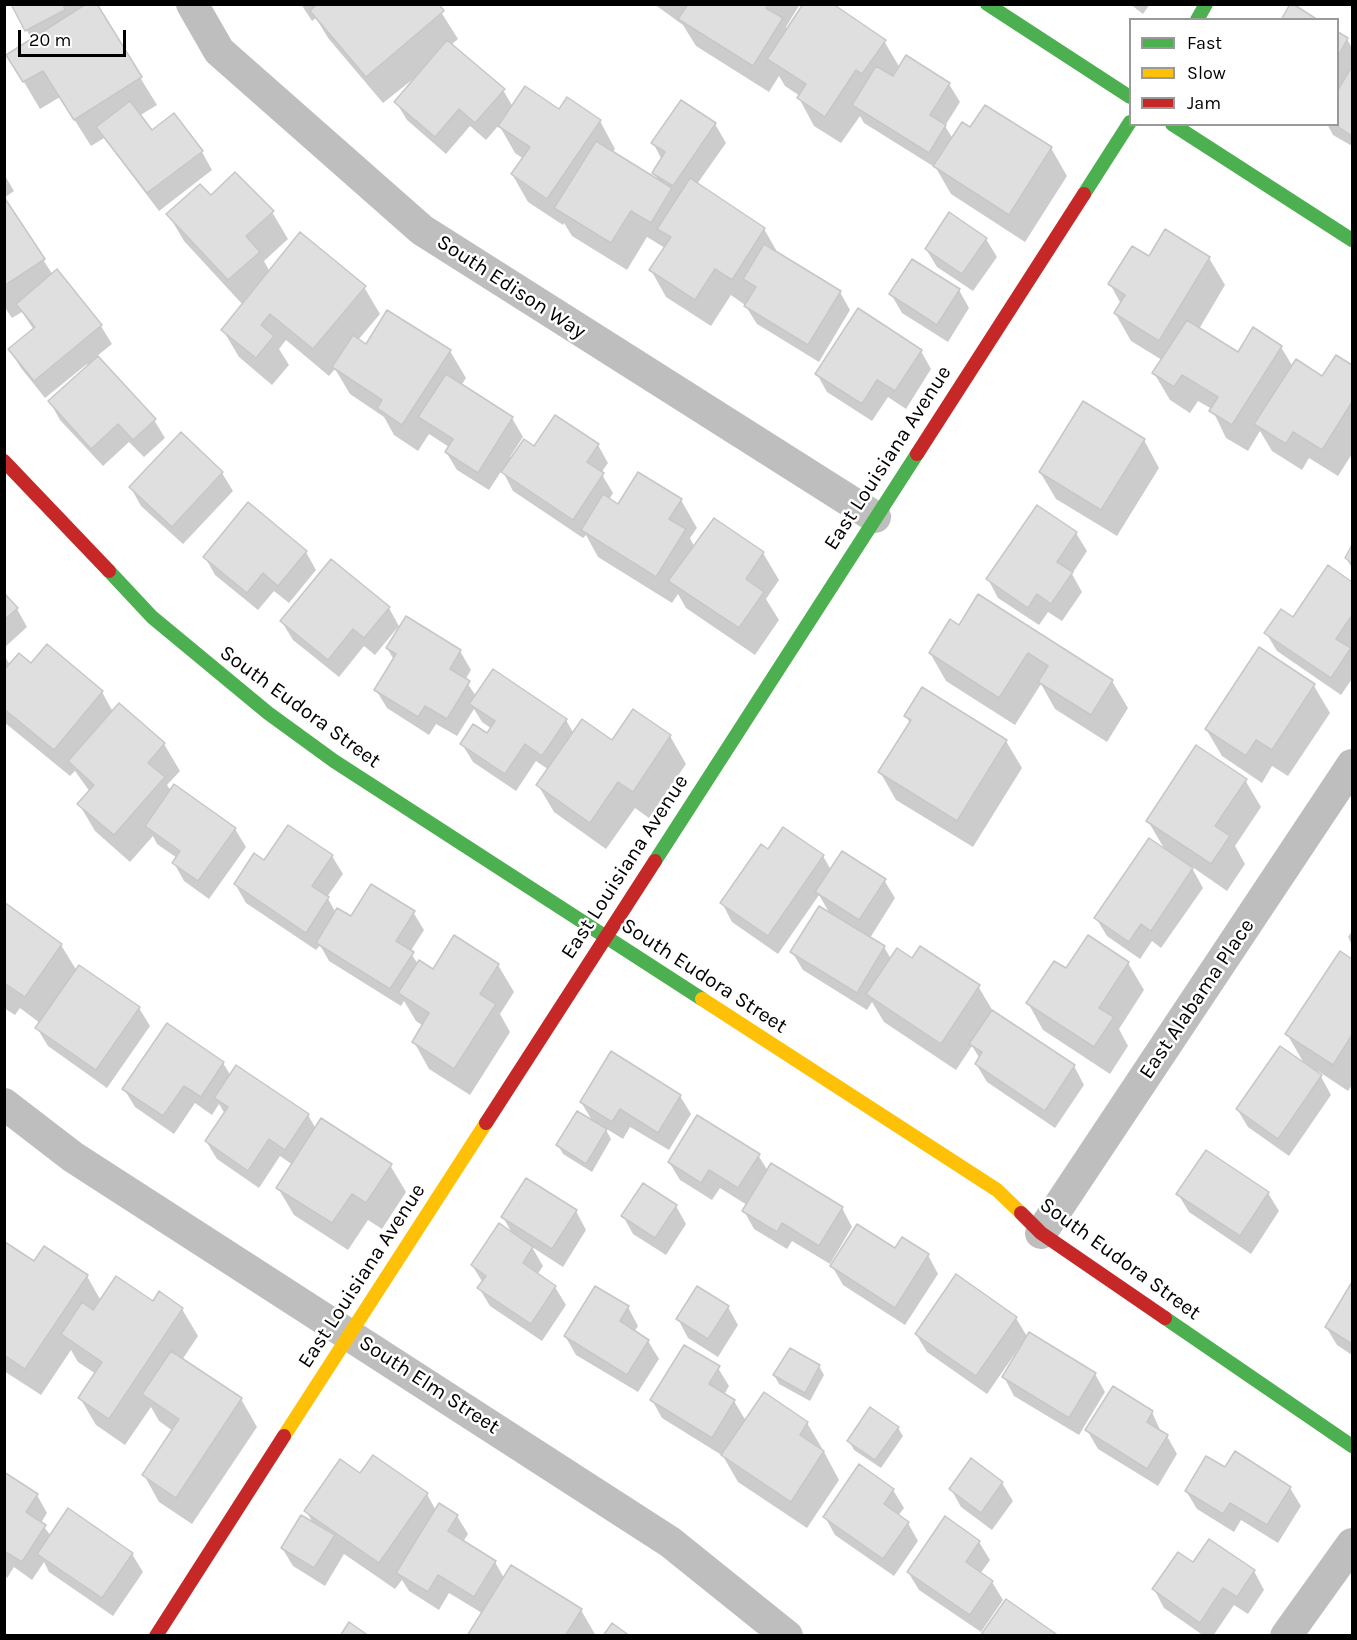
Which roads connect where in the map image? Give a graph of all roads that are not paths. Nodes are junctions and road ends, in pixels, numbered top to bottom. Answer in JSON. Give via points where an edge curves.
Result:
{"nodes":[{"id":1,"x":192,"y":4,"type":"edge"},
{"id":2,"x":987,"y":4,"type":"edge"},
{"id":3,"x":1206,"y":4,"type":"edge"},
{"id":4,"x":1198,"y":18,"type":"edge"},
{"id":5,"x":1129,"y":96,"type":"edge"},
{"id":6,"x":1129,"y":125,"type":"edge"},
{"id":7,"x":1175,"y":126,"type":"edge"},
{"id":8,"x":1353,"y":240,"type":"edge"},
{"id":9,"x":4,"y":461,"type":"edge"},
{"id":10,"x":875,"y":517,"type":"junction"},
{"id":11,"x":1353,"y":765,"type":"edge"},
{"id":12,"x":605,"y":937,"type":"junction"},
{"id":13,"x":4,"y":1104,"type":"edge"},
{"id":14,"x":1041,"y":1233,"type":"junction"},
{"id":15,"x":350,"y":1334,"type":"junction"},
{"id":16,"x":1353,"y":1446,"type":"edge"},
{"id":17,"x":1353,"y":1544,"type":"edge"},
{"id":18,"x":156,"y":1635,"type":"edge"},
{"id":19,"x":787,"y":1635,"type":"edge"},
{"id":20,"x":1286,"y":1635,"type":"edge"}],
"edges":[{"from":1,"to":10,"type":"street","name":"South Edison Way","via":[[219,51],[422,230]]},
{"from":2,"to":5,"type":"street"},
{"from":3,"to":4,"type":"street"},
{"from":6,"to":10,"type":"street","name":"East Louisiana Avenue"},
{"from":7,"to":8,"type":"street"},
{"from":9,"to":12,"type":"street","name":"South Eudora Street","via":[[152,617],[212,669],[334,760]]},
{"from":10,"to":12,"type":"street","name":"East Louisiana Avenue"},
{"from":11,"to":14,"type":"street","name":"East Alabama Place"},
{"from":12,"to":14,"type":"street","name":"South Eudora Street","via":[[997,1190]]},
{"from":12,"to":15,"type":"street","name":"East Louisiana Avenue"},
{"from":13,"to":15,"type":"street","name":"South Elm Street","via":[[73,1157]]},
{"from":14,"to":16,"type":"street","name":"South Eudora Street"},
{"from":15,"to":18,"type":"street","name":"East Louisiana Avenue"},
{"from":15,"to":19,"type":"street","name":"South Elm Street","via":[[670,1542]]},
{"from":17,"to":20,"type":"street"}]}
